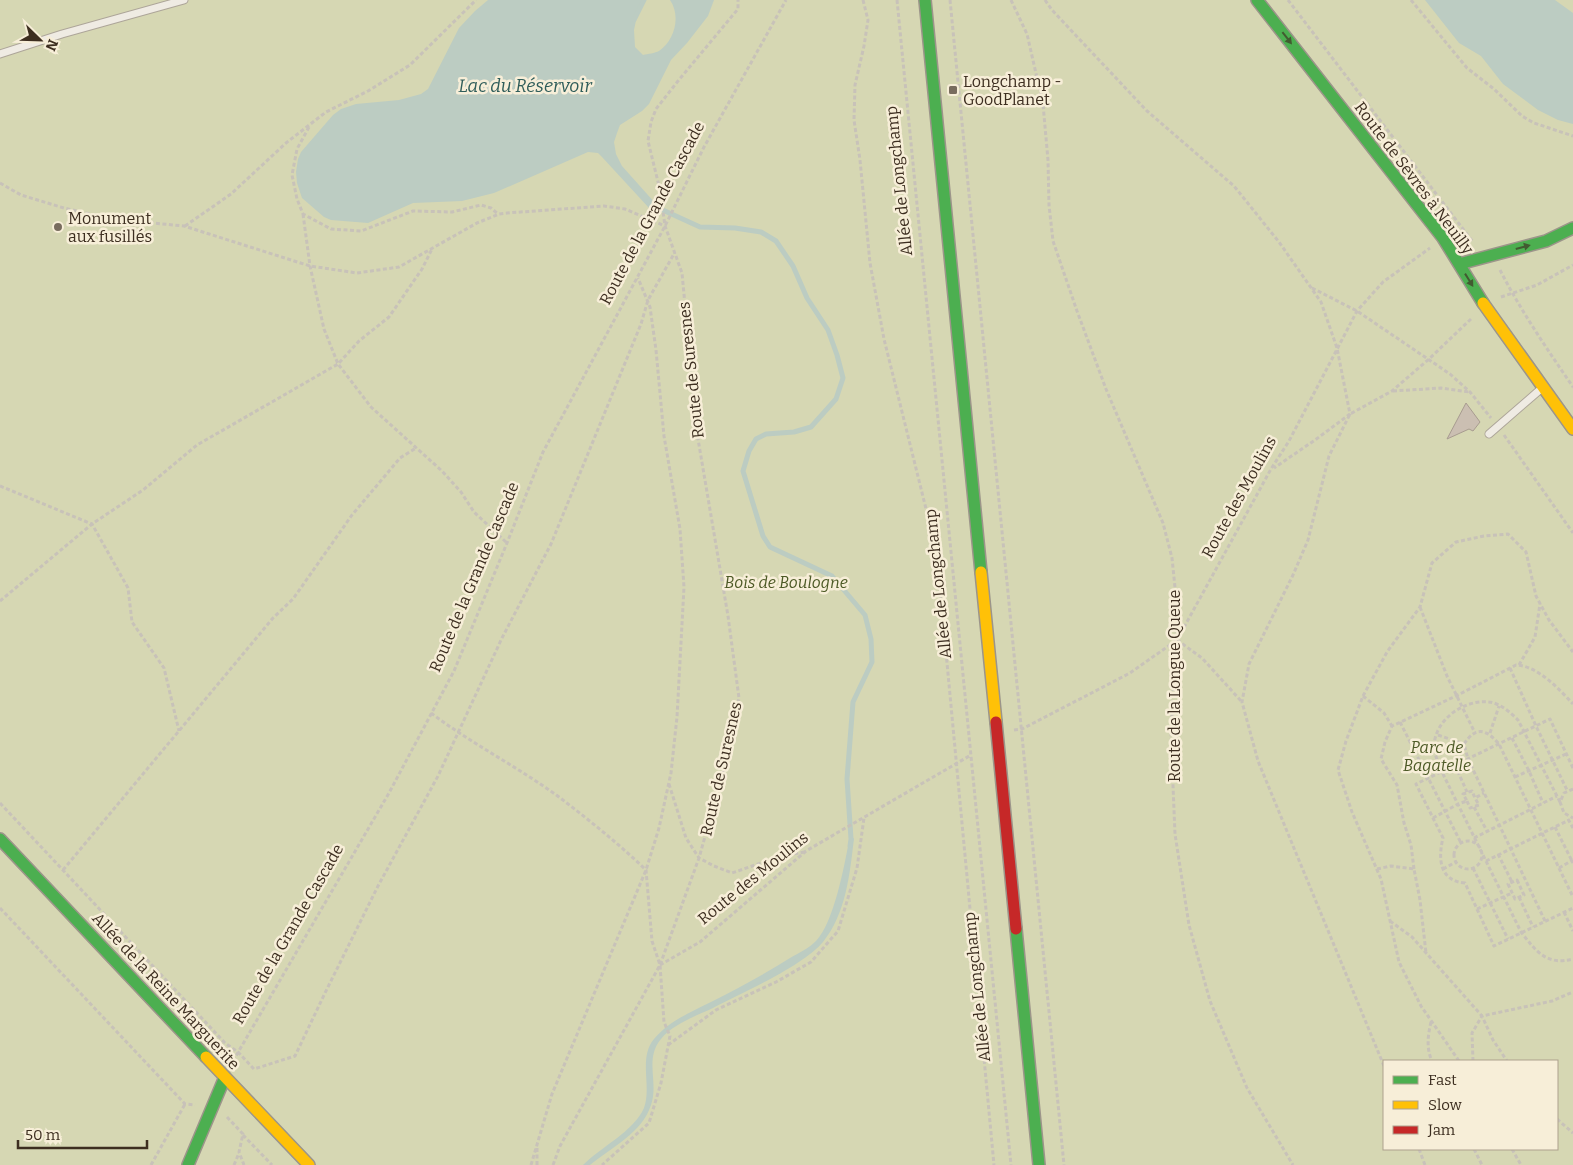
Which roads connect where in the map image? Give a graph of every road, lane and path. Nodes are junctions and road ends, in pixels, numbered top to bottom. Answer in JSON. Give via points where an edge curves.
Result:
{"nodes":[{"id":1,"x":184,"y":0,"type":"edge"},
{"id":2,"x":476,"y":0,"type":"edge"},
{"id":3,"x":738,"y":0,"type":"edge"},
{"id":4,"x":786,"y":0,"type":"edge"},
{"id":5,"x":863,"y":0,"type":"edge"},
{"id":6,"x":897,"y":0,"type":"edge"},
{"id":7,"x":925,"y":0,"type":"edge"},
{"id":8,"x":950,"y":0,"type":"edge"},
{"id":9,"x":1011,"y":0,"type":"edge"},
{"id":10,"x":1046,"y":0,"type":"edge"},
{"id":11,"x":1257,"y":0,"type":"edge"},
{"id":12,"x":1288,"y":0,"type":"edge"},
{"id":13,"x":1411,"y":0,"type":"edge"},
{"id":14,"x":0,"y":54,"type":"edge"},
{"id":15,"x":311,"y":124,"type":"junction"},
{"id":16,"x":1573,"y":136,"type":"edge"},
{"id":17,"x":0,"y":183,"type":"edge"},
{"id":18,"x":303,"y":214,"type":"junction"},
{"id":19,"x":499,"y":214,"type":"junction"},
{"id":20,"x":184,"y":226,"type":"junction"},
{"id":21,"x":665,"y":226,"type":"junction"},
{"id":22,"x":1573,"y":228,"type":"edge"},
{"id":23,"x":1443,"y":238,"type":"junction"},
{"id":24,"x":433,"y":248,"type":"junction"},
{"id":25,"x":675,"y":252,"type":"junction"},
{"id":26,"x":1493,"y":256,"type":"junction"},
{"id":27,"x":1459,"y":264,"type":"junction"},
{"id":28,"x":1573,"y":265,"type":"edge"},
{"id":29,"x":310,"y":266,"type":"junction"},
{"id":30,"x":637,"y":277,"type":"junction"},
{"id":31,"x":1310,"y":286,"type":"junction"},
{"id":32,"x":1512,"y":292,"type":"junction"},
{"id":33,"x":648,"y":300,"type":"junction"},
{"id":34,"x":1484,"y":305,"type":"junction"},
{"id":35,"x":1357,"y":311,"type":"junction"},
{"id":36,"x":1337,"y":348,"type":"junction"},
{"id":37,"x":1428,"y":360,"type":"junction"},
{"id":38,"x":338,"y":364,"type":"junction"},
{"id":39,"x":1543,"y":387,"type":"junction"},
{"id":40,"x":1573,"y":387,"type":"edge"},
{"id":41,"x":1392,"y":391,"type":"junction"},
{"id":42,"x":1470,"y":392,"type":"junction"},
{"id":43,"x":1350,"y":414,"type":"junction"},
{"id":44,"x":1498,"y":426,"type":"junction"},
{"id":45,"x":1573,"y":428,"type":"edge"},
{"id":46,"x":1490,"y":434,"type":"dead end"},
{"id":47,"x":416,"y":448,"type":"junction"},
{"id":48,"x":1271,"y":469,"type":"junction"},
{"id":49,"x":0,"y":486,"type":"edge"},
{"id":50,"x":92,"y":524,"type":"junction"},
{"id":51,"x":1573,"y":533,"type":"edge"},
{"id":52,"x":507,"y":543,"type":"junction"},
{"id":53,"x":0,"y":601,"type":"edge"},
{"id":54,"x":1540,"y":603,"type":"junction"},
{"id":55,"x":1420,"y":607,"type":"junction"},
{"id":56,"x":1177,"y":640,"type":"junction"},
{"id":57,"x":1573,"y":652,"type":"edge"},
{"id":58,"x":1519,"y":665,"type":"junction"},
{"id":59,"x":1510,"y":668,"type":"junction"},
{"id":60,"x":1363,"y":696,"type":"junction"},
{"id":61,"x":1456,"y":696,"type":"junction"},
{"id":62,"x":1242,"y":702,"type":"junction"},
{"id":63,"x":1573,"y":704,"type":"edge"},
{"id":64,"x":1499,"y":706,"type":"junction"},
{"id":65,"x":1462,"y":707,"type":"junction"},
{"id":66,"x":431,"y":714,"type":"junction"},
{"id":67,"x":1400,"y":722,"type":"junction"},
{"id":68,"x":1392,"y":726,"type":"junction"},
{"id":69,"x":1536,"y":726,"type":"junction"},
{"id":70,"x":1022,"y":729,"type":"junction"},
{"id":71,"x":1014,"y":730,"type":"dead end"},
{"id":72,"x":179,"y":731,"type":"junction"},
{"id":73,"x":1475,"y":732,"type":"junction"},
{"id":74,"x":1524,"y":732,"type":"junction"},
{"id":75,"x":458,"y":733,"type":"junction"},
{"id":76,"x":1490,"y":733,"type":"junction"},
{"id":77,"x":970,"y":735,"type":"junction"},
{"id":78,"x":975,"y":735,"type":"dead end"},
{"id":79,"x":1438,"y":735,"type":"junction"},
{"id":80,"x":1512,"y":738,"type":"junction"},
{"id":81,"x":1464,"y":744,"type":"junction"},
{"id":82,"x":1499,"y":744,"type":"junction"},
{"id":83,"x":1566,"y":754,"type":"junction"},
{"id":84,"x":971,"y":755,"type":"junction"},
{"id":85,"x":1468,"y":759,"type":"junction"},
{"id":86,"x":1552,"y":760,"type":"junction"},
{"id":87,"x":956,"y":764,"type":"junction"},
{"id":88,"x":1455,"y":765,"type":"junction"},
{"id":89,"x":1541,"y":765,"type":"junction"},
{"id":90,"x":1573,"y":768,"type":"edge"},
{"id":91,"x":1529,"y":771,"type":"junction"},
{"id":92,"x":1442,"y":772,"type":"junction"},
{"id":93,"x":1515,"y":777,"type":"junction"},
{"id":94,"x":1429,"y":778,"type":"junction"},
{"id":95,"x":669,"y":784,"type":"junction"},
{"id":96,"x":1573,"y":789,"type":"edge"},
{"id":97,"x":1568,"y":790,"type":"junction"},
{"id":98,"x":1467,"y":792,"type":"junction"},
{"id":99,"x":1484,"y":794,"type":"junction"},
{"id":100,"x":1557,"y":796,"type":"junction"},
{"id":101,"x":1475,"y":798,"type":"junction"},
{"id":102,"x":1467,"y":801,"type":"junction"},
{"id":103,"x":1560,"y":802,"type":"junction"},
{"id":104,"x":0,"y":803,"type":"edge"},
{"id":105,"x":1543,"y":803,"type":"junction"},
{"id":106,"x":1458,"y":804,"type":"junction"},
{"id":107,"x":1474,"y":807,"type":"junction"},
{"id":108,"x":1531,"y":810,"type":"junction"},
{"id":109,"x":1445,"y":811,"type":"junction"},
{"id":110,"x":864,"y":818,"type":"junction"},
{"id":111,"x":1433,"y":818,"type":"junction"},
{"id":112,"x":1568,"y":818,"type":"junction"},
{"id":113,"x":1573,"y":818,"type":"edge"},
{"id":114,"x":1499,"y":825,"type":"junction"},
{"id":115,"x":1555,"y":827,"type":"junction"},
{"id":116,"x":1573,"y":828,"type":"edge"},
{"id":117,"x":1487,"y":831,"type":"junction"},
{"id":118,"x":1542,"y":833,"type":"junction"},
{"id":119,"x":1474,"y":838,"type":"junction"},
{"id":120,"x":0,"y":839,"type":"edge"},
{"id":121,"x":1461,"y":843,"type":"junction"},
{"id":122,"x":1511,"y":848,"type":"junction"},
{"id":123,"x":806,"y":851,"type":"junction"},
{"id":124,"x":1481,"y":851,"type":"junction"},
{"id":125,"x":1498,"y":854,"type":"junction"},
{"id":126,"x":700,"y":858,"type":"junction"},
{"id":127,"x":1486,"y":861,"type":"junction"},
{"id":128,"x":1573,"y":861,"type":"edge"},
{"id":129,"x":1456,"y":862,"type":"junction"},
{"id":130,"x":1473,"y":868,"type":"junction"},
{"id":131,"x":1559,"y":868,"type":"junction"},
{"id":132,"x":1377,"y":869,"type":"junction"},
{"id":133,"x":1414,"y":869,"type":"junction"},
{"id":134,"x":1443,"y":869,"type":"junction"},
{"id":135,"x":63,"y":870,"type":"junction"},
{"id":136,"x":646,"y":870,"type":"junction"},
{"id":137,"x":1512,"y":882,"type":"junction"},
{"id":138,"x":1528,"y":885,"type":"junction"},
{"id":139,"x":1521,"y":888,"type":"junction"},
{"id":140,"x":1512,"y":893,"type":"junction"},
{"id":141,"x":1504,"y":897,"type":"junction"},
{"id":142,"x":1519,"y":897,"type":"junction"},
{"id":143,"x":1573,"y":898,"type":"edge"},
{"id":144,"x":1490,"y":903,"type":"junction"},
{"id":145,"x":0,"y":908,"type":"edge"},
{"id":146,"x":1573,"y":908,"type":"edge"},
{"id":147,"x":1477,"y":909,"type":"junction"},
{"id":148,"x":1564,"y":912,"type":"junction"},
{"id":149,"x":1390,"y":920,"type":"junction"},
{"id":150,"x":1545,"y":921,"type":"junction"},
{"id":151,"x":1533,"y":927,"type":"junction"},
{"id":152,"x":1573,"y":931,"type":"edge"},
{"id":153,"x":1521,"y":932,"type":"junction"},
{"id":154,"x":1508,"y":939,"type":"junction"},
{"id":155,"x":1426,"y":953,"type":"junction"},
{"id":156,"x":1573,"y":959,"type":"edge"},
{"id":157,"x":660,"y":965,"type":"junction"},
{"id":158,"x":1573,"y":992,"type":"edge"},
{"id":159,"x":1482,"y":1016,"type":"junction"},
{"id":160,"x":1432,"y":1021,"type":"junction"},
{"id":161,"x":668,"y":1046,"type":"junction"},
{"id":162,"x":238,"y":1052,"type":"junction"},
{"id":163,"x":1432,"y":1060,"type":"edge"},
{"id":164,"x":1458,"y":1060,"type":"edge"},
{"id":165,"x":1473,"y":1060,"type":"edge"},
{"id":166,"x":1506,"y":1060,"type":"edge"},
{"id":167,"x":1383,"y":1064,"type":"edge"},
{"id":168,"x":225,"y":1077,"type":"junction"},
{"id":169,"x":222,"y":1111,"type":"dead end"},
{"id":170,"x":1558,"y":1120,"type":"edge"},
{"id":171,"x":1573,"y":1133,"type":"edge"},
{"id":172,"x":243,"y":1134,"type":"junction"},
{"id":173,"x":536,"y":1144,"type":"junction"},
{"id":174,"x":1419,"y":1150,"type":"edge"},
{"id":175,"x":1474,"y":1150,"type":"edge"},
{"id":176,"x":1513,"y":1150,"type":"edge"},
{"id":177,"x":239,"y":1152,"type":"junction"},
{"id":178,"x":150,"y":1165,"type":"edge"},
{"id":179,"x":188,"y":1165,"type":"edge"},
{"id":180,"x":234,"y":1165,"type":"edge"},
{"id":181,"x":244,"y":1165,"type":"edge"},
{"id":182,"x":272,"y":1165,"type":"edge"},
{"id":183,"x":309,"y":1165,"type":"edge"},
{"id":184,"x":531,"y":1165,"type":"edge"},
{"id":185,"x":537,"y":1165,"type":"edge"},
{"id":186,"x":553,"y":1165,"type":"edge"},
{"id":187,"x":602,"y":1165,"type":"edge"},
{"id":188,"x":994,"y":1165,"type":"edge"},
{"id":189,"x":1011,"y":1165,"type":"edge"},
{"id":190,"x":1040,"y":1165,"type":"edge"},
{"id":191,"x":1064,"y":1165,"type":"edge"},
{"id":192,"x":1293,"y":1165,"type":"edge"},
{"id":193,"x":1425,"y":1165,"type":"edge"},
{"id":194,"x":1482,"y":1165,"type":"edge"},
{"id":195,"x":1521,"y":1165,"type":"edge"}],
"edges":[{"from":1,"to":14,"type":"lane"},
{"from":2,"to":15,"type":"path","via":[[410,65],[326,112]]},
{"from":3,"to":21,"type":"path","name":"Route de Suresnes","via":[[738,9],[656,109],[650,122],[648,141]]},
{"from":4,"to":21,"type":"path","name":"Route de la Grande Cascade","via":[[704,147]]},
{"from":5,"to":87,"type":"path","via":[[868,20],[855,84],[854,120],[870,263],[884,339],[931,529],[940,588]]},
{"from":6,"to":77,"type":"path","name":"Allée de Longchamp"},
{"from":7,"to":190,"type":"main road"},
{"from":8,"to":70,"type":"path"},
{"from":9,"to":56,"type":"path","name":"Route de la Longue Queue","via":[[1027,34],[1043,104],[1053,241],[1106,389],[1163,523],[1172,558]]},
{"from":10,"to":31,"type":"path","via":[[1147,111],[1234,186]]},
{"from":11,"to":23,"type":"main road","name":"Route de Sèvres à Neuilly","one_way":true},
{"from":12,"to":26,"type":"path","via":[[1472,242],[1486,241]]},
{"from":13,"to":16,"type":"path","via":[[1467,68],[1522,116]]},
{"from":15,"to":18,"type":"path","via":[[297,149],[292,175]]},
{"from":15,"to":20,"type":"path","via":[[231,194]]},
{"from":17,"to":20,"type":"path","via":[[21,195],[64,208],[112,219]]},
{"from":18,"to":19,"type":"path","via":[[331,228],[361,231],[413,211],[452,212],[480,205]]},
{"from":18,"to":29,"type":"path"},
{"from":19,"to":21,"type":"path","via":[[604,206],[624,209]]},
{"from":19,"to":24,"type":"path"},
{"from":20,"to":29,"type":"path"},
{"from":21,"to":25,"type":"path","name":"Route de Suresnes"},
{"from":21,"to":30,"type":"path","name":"Route de la Grande Cascade"},
{"from":26,"to":22,"type":"main road","one_way":true,"via":[[1546,241]]},
{"from":23,"to":27,"type":"main road","name":"Route de Sèvres à Neuilly"},
{"from":23,"to":35,"type":"path","name":"Route des Moulins","via":[[1384,282]]},
{"from":24,"to":29,"type":"path","via":[[399,267],[366,272]]},
{"from":24,"to":38,"type":"path","via":[[389,317],[359,341]]},
{"from":25,"to":33,"type":"path"},
{"from":25,"to":126,"type":"path","name":"Route de Suresnes","via":[[682,273],[697,434],[739,698]]},
{"from":26,"to":27,"type":"main road"},
{"from":26,"to":32,"type":"path"},
{"from":27,"to":34,"type":"main road","name":"Route de Sèvres à Neuilly","one_way":true},
{"from":28,"to":32,"type":"path","via":[[1537,284]]},
{"from":29,"to":38,"type":"path","via":[[324,329]]},
{"from":30,"to":33,"type":"path"},
{"from":30,"to":52,"type":"path","name":"Route de la Grande Cascade","via":[[543,452]]},
{"from":31,"to":35,"type":"path"},
{"from":31,"to":36,"type":"path","via":[[1321,302]]},
{"from":32,"to":34,"type":"path"},
{"from":32,"to":40,"type":"path"},
{"from":33,"to":75,"type":"path","via":[[551,544]]},
{"from":33,"to":95,"type":"path","via":[[664,436],[680,529],[684,587],[677,717]]},
{"from":34,"to":37,"type":"path"},
{"from":34,"to":39,"type":"main road","name":"Route de Sèvres à Neuilly"},
{"from":35,"to":36,"type":"path","name":"Route des Moulins"},
{"from":35,"to":37,"type":"path"},
{"from":36,"to":43,"type":"path"},
{"from":36,"to":48,"type":"path","name":"Route des Moulins"},
{"from":37,"to":41,"type":"path"},
{"from":37,"to":42,"type":"path"},
{"from":38,"to":47,"type":"path","via":[[370,407]]},
{"from":38,"to":50,"type":"path","via":[[196,445],[143,490]]},
{"from":39,"to":44,"type":"lane"},
{"from":39,"to":45,"type":"main road","name":"Route de Sèvres à Neuilly"},
{"from":41,"to":42,"type":"path","via":[[1441,388]]},
{"from":41,"to":43,"type":"path"},
{"from":42,"to":44,"type":"path"},
{"from":43,"to":48,"type":"path"},
{"from":43,"to":62,"type":"path","via":[[1329,456],[1308,540],[1249,664]]},
{"from":44,"to":46,"type":"lane"},
{"from":44,"to":51,"type":"path"},
{"from":47,"to":52,"type":"path","via":[[442,471],[474,512]]},
{"from":47,"to":72,"type":"path","via":[[400,458],[352,514],[293,599],[273,618]]},
{"from":48,"to":56,"type":"path","name":"Route des Moulins"},
{"from":49,"to":50,"type":"path"},
{"from":50,"to":53,"type":"path"},
{"from":50,"to":72,"type":"path","via":[[128,588],[132,622],[164,668]]},
{"from":52,"to":66,"type":"path","name":"Route de la Grande Cascade","via":[[454,671]]},
{"from":54,"to":55,"type":"path","via":[[1526,552],[1508,534],[1456,542],[1432,563]]},
{"from":54,"to":57,"type":"path"},
{"from":54,"to":58,"type":"path","via":[[1535,637]]},
{"from":55,"to":60,"type":"path","via":[[1388,652]]},
{"from":55,"to":61,"type":"path"},
{"from":56,"to":62,"type":"path","via":[[1202,658]]},
{"from":56,"to":70,"type":"path","name":"Route des Moulins","via":[[1130,673]]},
{"from":56,"to":192,"type":"path","name":"Route de la Longue Queue","via":[[1171,737],[1174,834],[1189,925],[1210,1001],[1247,1088]]},
{"from":58,"to":59,"type":"path"},
{"from":58,"to":63,"type":"path","via":[[1534,670]]},
{"from":59,"to":61,"type":"path"},
{"from":59,"to":69,"type":"path"},
{"from":60,"to":68,"type":"path","via":[[1384,713]]},
{"from":60,"to":132,"type":"path","via":[[1338,770]]},
{"from":61,"to":65,"type":"path"},
{"from":61,"to":67,"type":"path"},
{"from":62,"to":167,"type":"path","via":[[1258,761]]},
{"from":64,"to":65,"type":"path","via":[[1490,702]]},
{"from":64,"to":74,"type":"path","via":[[1518,720]]},
{"from":64,"to":76,"type":"path"},
{"from":65,"to":73,"type":"path"},
{"from":65,"to":79,"type":"path","via":[[1453,712]]},
{"from":66,"to":75,"type":"path"},
{"from":66,"to":162,"type":"path","name":"Route de la Grande Cascade","via":[[389,793]]},
{"from":67,"to":68,"type":"path"},
{"from":67,"to":94,"type":"path"},
{"from":68,"to":133,"type":"path","via":[[1381,758],[1397,785]]},
{"from":69,"to":74,"type":"path"},
{"from":69,"to":83,"type":"path","via":[[1550,719]]},
{"from":69,"to":86,"type":"path"},
{"from":70,"to":71,"type":"path"},
{"from":70,"to":191,"type":"path"},
{"from":72,"to":135,"type":"path"},
{"from":73,"to":76,"type":"path"},
{"from":73,"to":81,"type":"path"},
{"from":74,"to":80,"type":"path"},
{"from":74,"to":89,"type":"path"},
{"from":75,"to":136,"type":"path","via":[[558,796],[618,843]]},
{"from":75,"to":162,"type":"path","via":[[295,1056],[254,1069]]},
{"from":76,"to":82,"type":"path"},
{"from":77,"to":78,"type":"path"},
{"from":77,"to":84,"type":"path","name":"Allée de Longchamp"},
{"from":79,"to":81,"type":"path"},
{"from":79,"to":92,"type":"path","via":[[1434,746]]},
{"from":80,"to":82,"type":"path"},
{"from":80,"to":91,"type":"path"},
{"from":81,"to":85,"type":"path"},
{"from":82,"to":85,"type":"path"},
{"from":82,"to":93,"type":"path"},
{"from":83,"to":86,"type":"path"},
{"from":83,"to":90,"type":"path"},
{"from":84,"to":87,"type":"path","name":"Route des Moulins"},
{"from":84,"to":189,"type":"path","name":"Allée de Longchamp"},
{"from":85,"to":88,"type":"path"},
{"from":85,"to":99,"type":"path"},
{"from":86,"to":89,"type":"path"},
{"from":86,"to":97,"type":"path"},
{"from":87,"to":110,"type":"path","name":"Route des Moulins"},
{"from":87,"to":188,"type":"path"},
{"from":88,"to":92,"type":"path"},
{"from":88,"to":98,"type":"path"},
{"from":89,"to":91,"type":"path"},
{"from":89,"to":100,"type":"path"},
{"from":91,"to":93,"type":"path"},
{"from":91,"to":105,"type":"path"},
{"from":92,"to":94,"type":"path"},
{"from":92,"to":106,"type":"path"},
{"from":93,"to":108,"type":"path"},
{"from":94,"to":109,"type":"path"},
{"from":94,"to":111,"type":"path","via":[[1416,784]]},
{"from":95,"to":126,"type":"path","via":[[686,838]]},
{"from":95,"to":136,"type":"path"},
{"from":96,"to":97,"type":"path"},
{"from":97,"to":103,"type":"path"},
{"from":98,"to":101,"type":"path","via":[[1472,791]]},
{"from":98,"to":102,"type":"path","via":[[1463,794]]},
{"from":99,"to":101,"type":"path"},
{"from":99,"to":114,"type":"path"},
{"from":100,"to":103,"type":"path"},
{"from":100,"to":105,"type":"path"},
{"from":101,"to":107,"type":"path","via":[[1479,805]]},
{"from":102,"to":106,"type":"path"},
{"from":102,"to":107,"type":"path","via":[[1470,808]]},
{"from":103,"to":112,"type":"path","via":[[1561,810]]},
{"from":104,"to":135,"type":"path"},
{"from":105,"to":108,"type":"path"},
{"from":106,"to":109,"type":"path"},
{"from":106,"to":119,"type":"path"},
{"from":107,"to":117,"type":"path"},
{"from":108,"to":114,"type":"path"},
{"from":108,"to":118,"type":"path"},
{"from":109,"to":111,"type":"path"},
{"from":109,"to":121,"type":"path"},
{"from":110,"to":123,"type":"path","name":"Route des Moulins"},
{"from":110,"to":161,"type":"path","via":[[857,868],[838,931],[833,937],[811,962],[716,1010]]},
{"from":111,"to":134,"type":"path","via":[[1443,838],[1440,851]]},
{"from":112,"to":113,"type":"path"},
{"from":112,"to":115,"type":"path"},
{"from":112,"to":116,"type":"path"},
{"from":114,"to":117,"type":"path"},
{"from":114,"to":122,"type":"path"},
{"from":115,"to":118,"type":"path"},
{"from":115,"to":128,"type":"path"},
{"from":117,"to":119,"type":"path"},
{"from":118,"to":122,"type":"path"},
{"from":118,"to":131,"type":"path"},
{"from":119,"to":124,"type":"path"},
{"from":120,"to":168,"type":"main road","name":"Allée de la Reine Marguerite"},
{"from":121,"to":124,"type":"path","via":[[1473,842]]},
{"from":121,"to":129,"type":"path","via":[[1455,850]]},
{"from":122,"to":125,"type":"path"},
{"from":122,"to":138,"type":"path"},
{"from":123,"to":126,"type":"path","via":[[732,873]]},
{"from":123,"to":157,"type":"path","name":"Route des Moulins","via":[[700,942]]},
{"from":124,"to":127,"type":"path"},
{"from":124,"to":130,"type":"path","via":[[1480,863]]},
{"from":125,"to":127,"type":"path"},
{"from":125,"to":137,"type":"path"},
{"from":126,"to":157,"type":"path","name":"Route de Suresnes"},
{"from":127,"to":141,"type":"path"},
{"from":128,"to":131,"type":"path"},
{"from":129,"to":130,"type":"path","via":[[1465,869]]},
{"from":129,"to":134,"type":"path"},
{"from":130,"to":144,"type":"path"},
{"from":131,"to":143,"type":"path"},
{"from":132,"to":133,"type":"path","via":[[1391,866]]},
{"from":132,"to":149,"type":"path"},
{"from":133,"to":155,"type":"path"},
{"from":134,"to":147,"type":"path","via":[[1457,883],[1465,883]]},
{"from":135,"to":162,"type":"path","via":[[225,1043]]},
{"from":136,"to":157,"type":"path","via":[[652,941]]},
{"from":136,"to":173,"type":"path","via":[[552,1094]]},
{"from":137,"to":139,"type":"path","via":[[1517,880]]},
{"from":137,"to":140,"type":"path","via":[[1508,884]]},
{"from":138,"to":139,"type":"path"},
{"from":138,"to":150,"type":"path"},
{"from":139,"to":142,"type":"path","via":[[1524,895]]},
{"from":140,"to":141,"type":"path"},
{"from":140,"to":142,"type":"path","via":[[1515,899]]},
{"from":141,"to":144,"type":"path"},
{"from":141,"to":153,"type":"path"},
{"from":142,"to":151,"type":"path"},
{"from":144,"to":147,"type":"path"},
{"from":144,"to":154,"type":"path"},
{"from":145,"to":178,"type":"path","via":[[185,1104]]},
{"from":146,"to":148,"type":"path"},
{"from":147,"to":154,"type":"path","via":[[1494,946]]},
{"from":148,"to":150,"type":"path"},
{"from":148,"to":152,"type":"path"},
{"from":149,"to":155,"type":"path"},
{"from":149,"to":160,"type":"path","via":[[1399,962]]},
{"from":150,"to":151,"type":"path"},
{"from":151,"to":153,"type":"path"},
{"from":153,"to":154,"type":"path"},
{"from":153,"to":156,"type":"path","via":[[1540,955],[1562,962]]},
{"from":155,"to":159,"type":"path"},
{"from":157,"to":161,"type":"path","via":[[664,1022],[670,1036]]},
{"from":157,"to":186,"type":"path","name":"Route de Suresnes","via":[[560,1146]]},
{"from":158,"to":159,"type":"path","via":[[1552,1001]]},
{"from":159,"to":165,"type":"path","via":[[1472,1033]]},
{"from":159,"to":166,"type":"path"},
{"from":160,"to":163,"type":"path","via":[[1428,1036]]},
{"from":160,"to":164,"type":"path"},
{"from":161,"to":187,"type":"path","via":[[649,1123]]},
{"from":162,"to":168,"type":"path","name":"Route de la Grande Cascade"},
{"from":168,"to":179,"type":"main road"},
{"from":168,"to":183,"type":"main road","name":"Allée de la Reine Marguerite"},
{"from":169,"to":172,"type":"path"},
{"from":170,"to":171,"type":"path"},
{"from":172,"to":177,"type":"path"},
{"from":172,"to":182,"type":"path"},
{"from":173,"to":184,"type":"path"},
{"from":173,"to":185,"type":"path"},
{"from":174,"to":193,"type":"path"},
{"from":175,"to":194,"type":"path"},
{"from":176,"to":195,"type":"path"},
{"from":177,"to":180,"type":"path"},
{"from":177,"to":181,"type":"path"}]}
